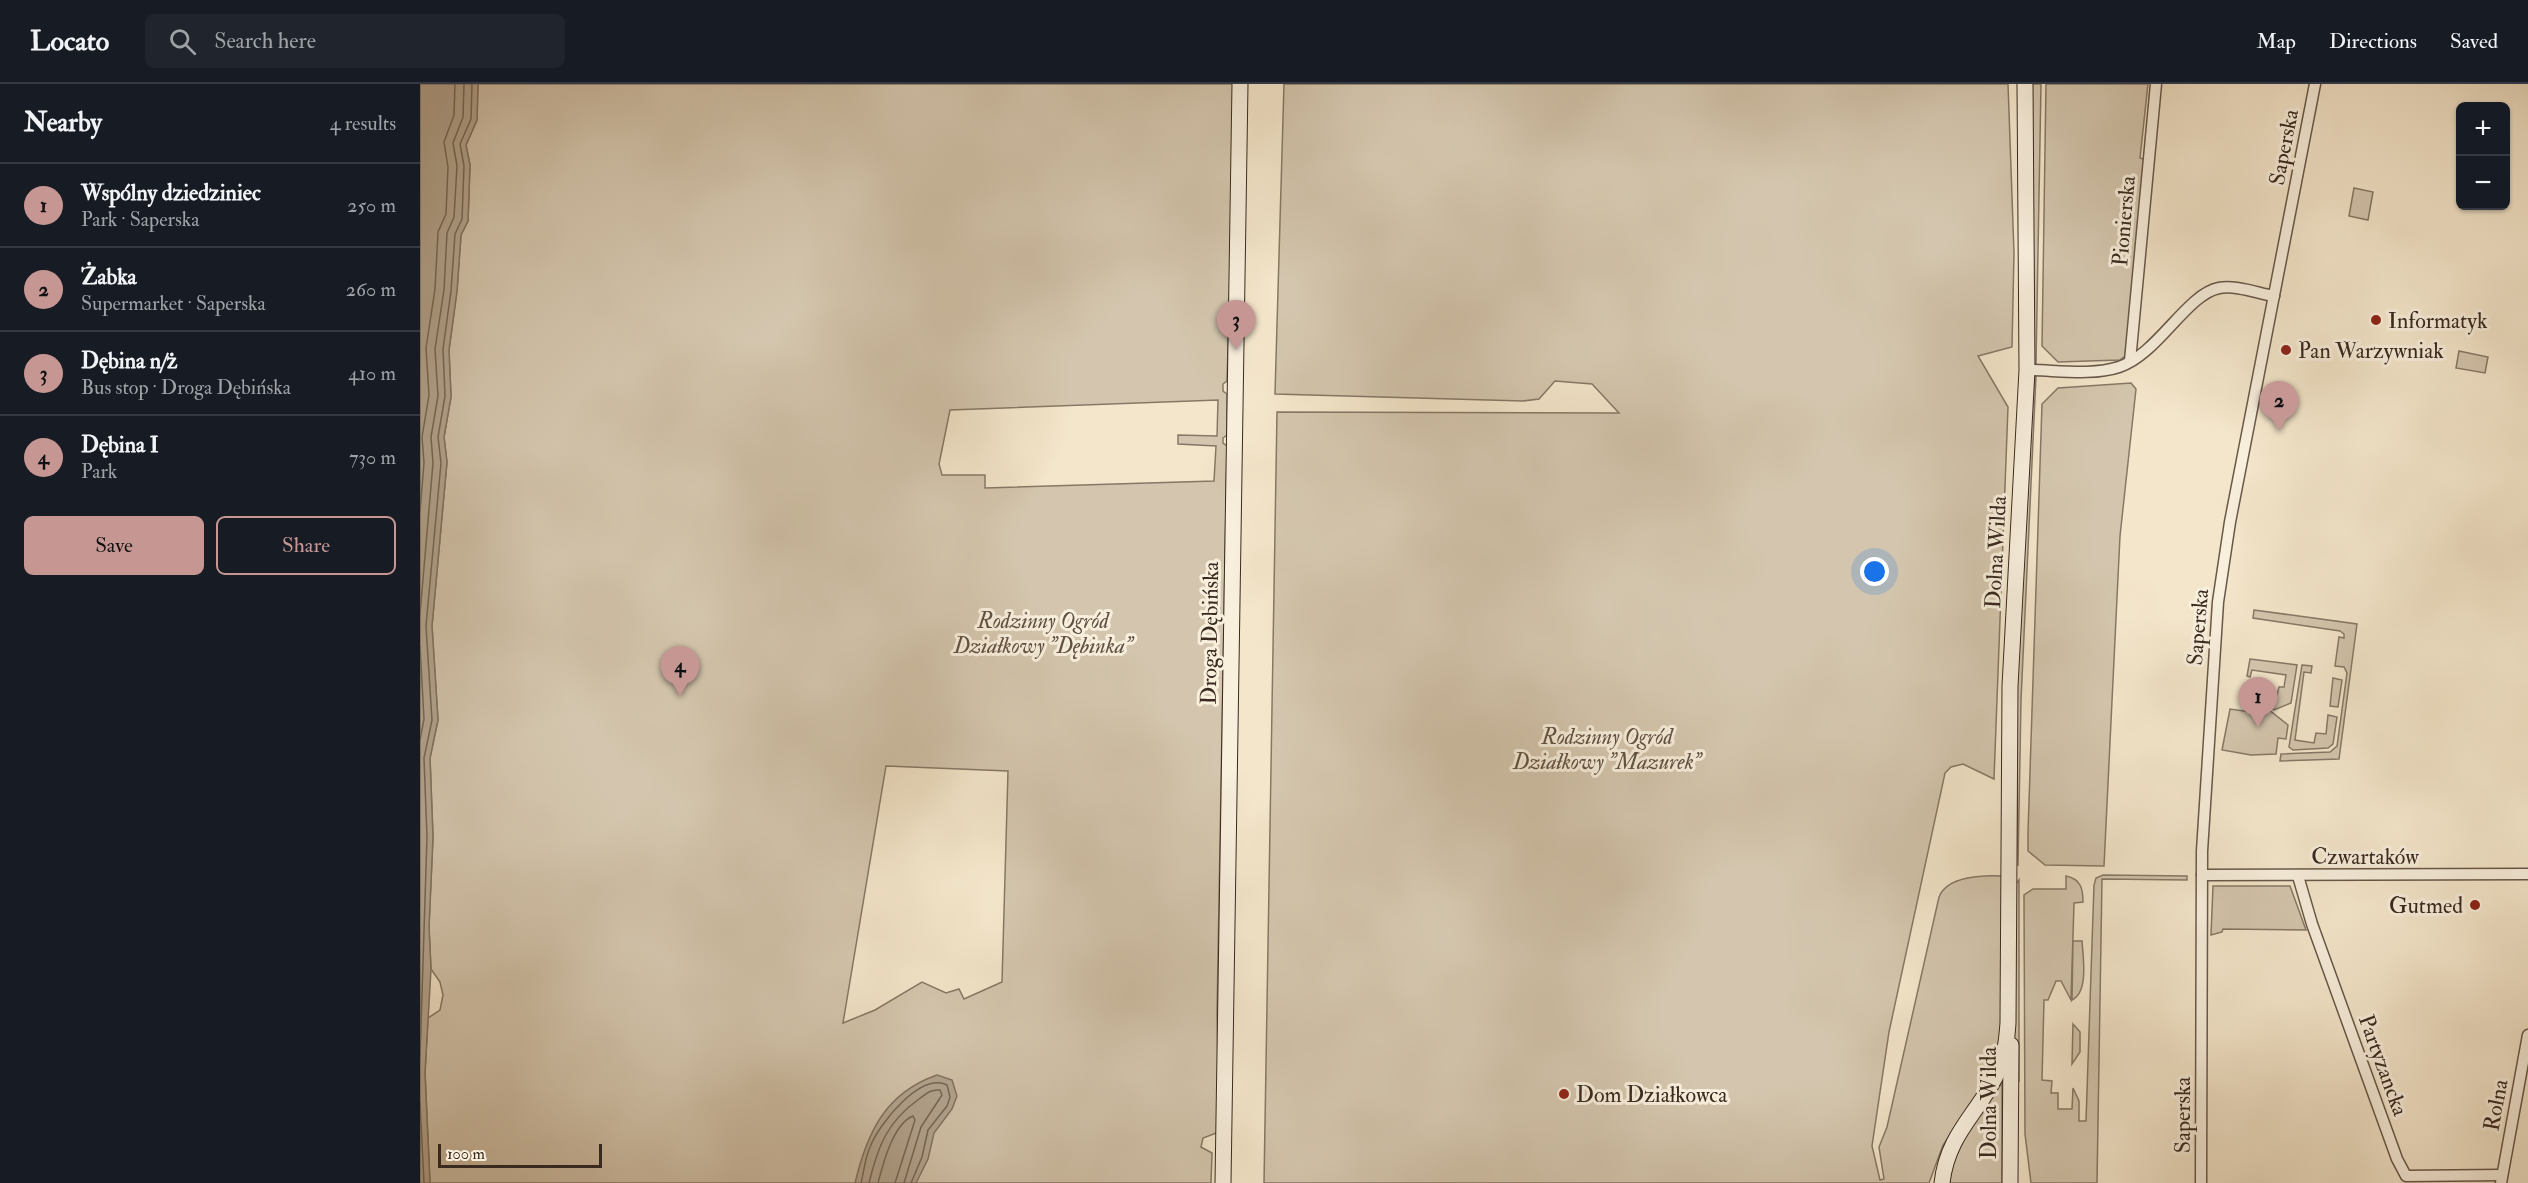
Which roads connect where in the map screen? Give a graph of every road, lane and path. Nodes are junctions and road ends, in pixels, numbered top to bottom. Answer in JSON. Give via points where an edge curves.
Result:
{"nodes":[{"id":1,"x":1240,"y":84,"type":"edge"},
{"id":2,"x":2025,"y":84,"type":"edge"},
{"id":3,"x":2156,"y":84,"type":"edge"},
{"id":4,"x":2315,"y":84,"type":"edge"},
{"id":5,"x":2274,"y":296,"type":"junction"},
{"id":6,"x":2130,"y":361,"type":"junction"},
{"id":7,"x":2027,"y":370,"type":"junction"},
{"id":8,"x":2528,"y":874,"type":"edge"},
{"id":9,"x":2202,"y":875,"type":"junction"},
{"id":10,"x":2298,"y":876,"type":"junction"},
{"id":11,"x":2008,"y":1023,"type":"junction"},
{"id":12,"x":2528,"y":1035,"type":"edge"},
{"id":13,"x":2502,"y":1179,"type":"edge"},
{"id":14,"x":2011,"y":1182,"type":"edge"},
{"id":15,"x":1223,"y":1183,"type":"edge"},
{"id":16,"x":1941,"y":1183,"type":"edge"},
{"id":17,"x":2201,"y":1183,"type":"edge"}],
"edges":[{"from":1,"to":15,"type":"main road","name":"Droga Dębińska"},
{"from":2,"to":7,"type":"main road","name":"Dolna Wilda"},
{"from":3,"to":6,"type":"street","name":"Pionierska"},
{"from":4,"to":5,"type":"street","name":"Saperska"},
{"from":5,"to":6,"type":"street","via":[[2226,288],[2203,293],[2165,334]]},
{"from":5,"to":9,"type":"street","name":"Saperska","via":[[2218,602]]},
{"from":6,"to":7,"type":"street","via":[[2100,370]]},
{"from":7,"to":11,"type":"main road","name":"Dolna Wilda","via":[[2010,686]]},
{"from":8,"to":10,"type":"street","name":"Czwartaków"},
{"from":9,"to":10,"type":"street","name":"Czwartaków"},
{"from":9,"to":17,"type":"street","name":"Saperska"},
{"from":10,"to":13,"type":"street","name":"Partyzancka","via":[[2312,924],[2406,1176]]},
{"from":11,"to":14,"type":"main road","name":"Dolna Wilda","via":[[2012,1066]]},
{"from":11,"to":16,"type":"main road","name":"Dolna Wilda","via":[[2002,1063],[1988,1092],[1950,1146]]},
{"from":12,"to":13,"type":"street","name":"Rolna"}]}
